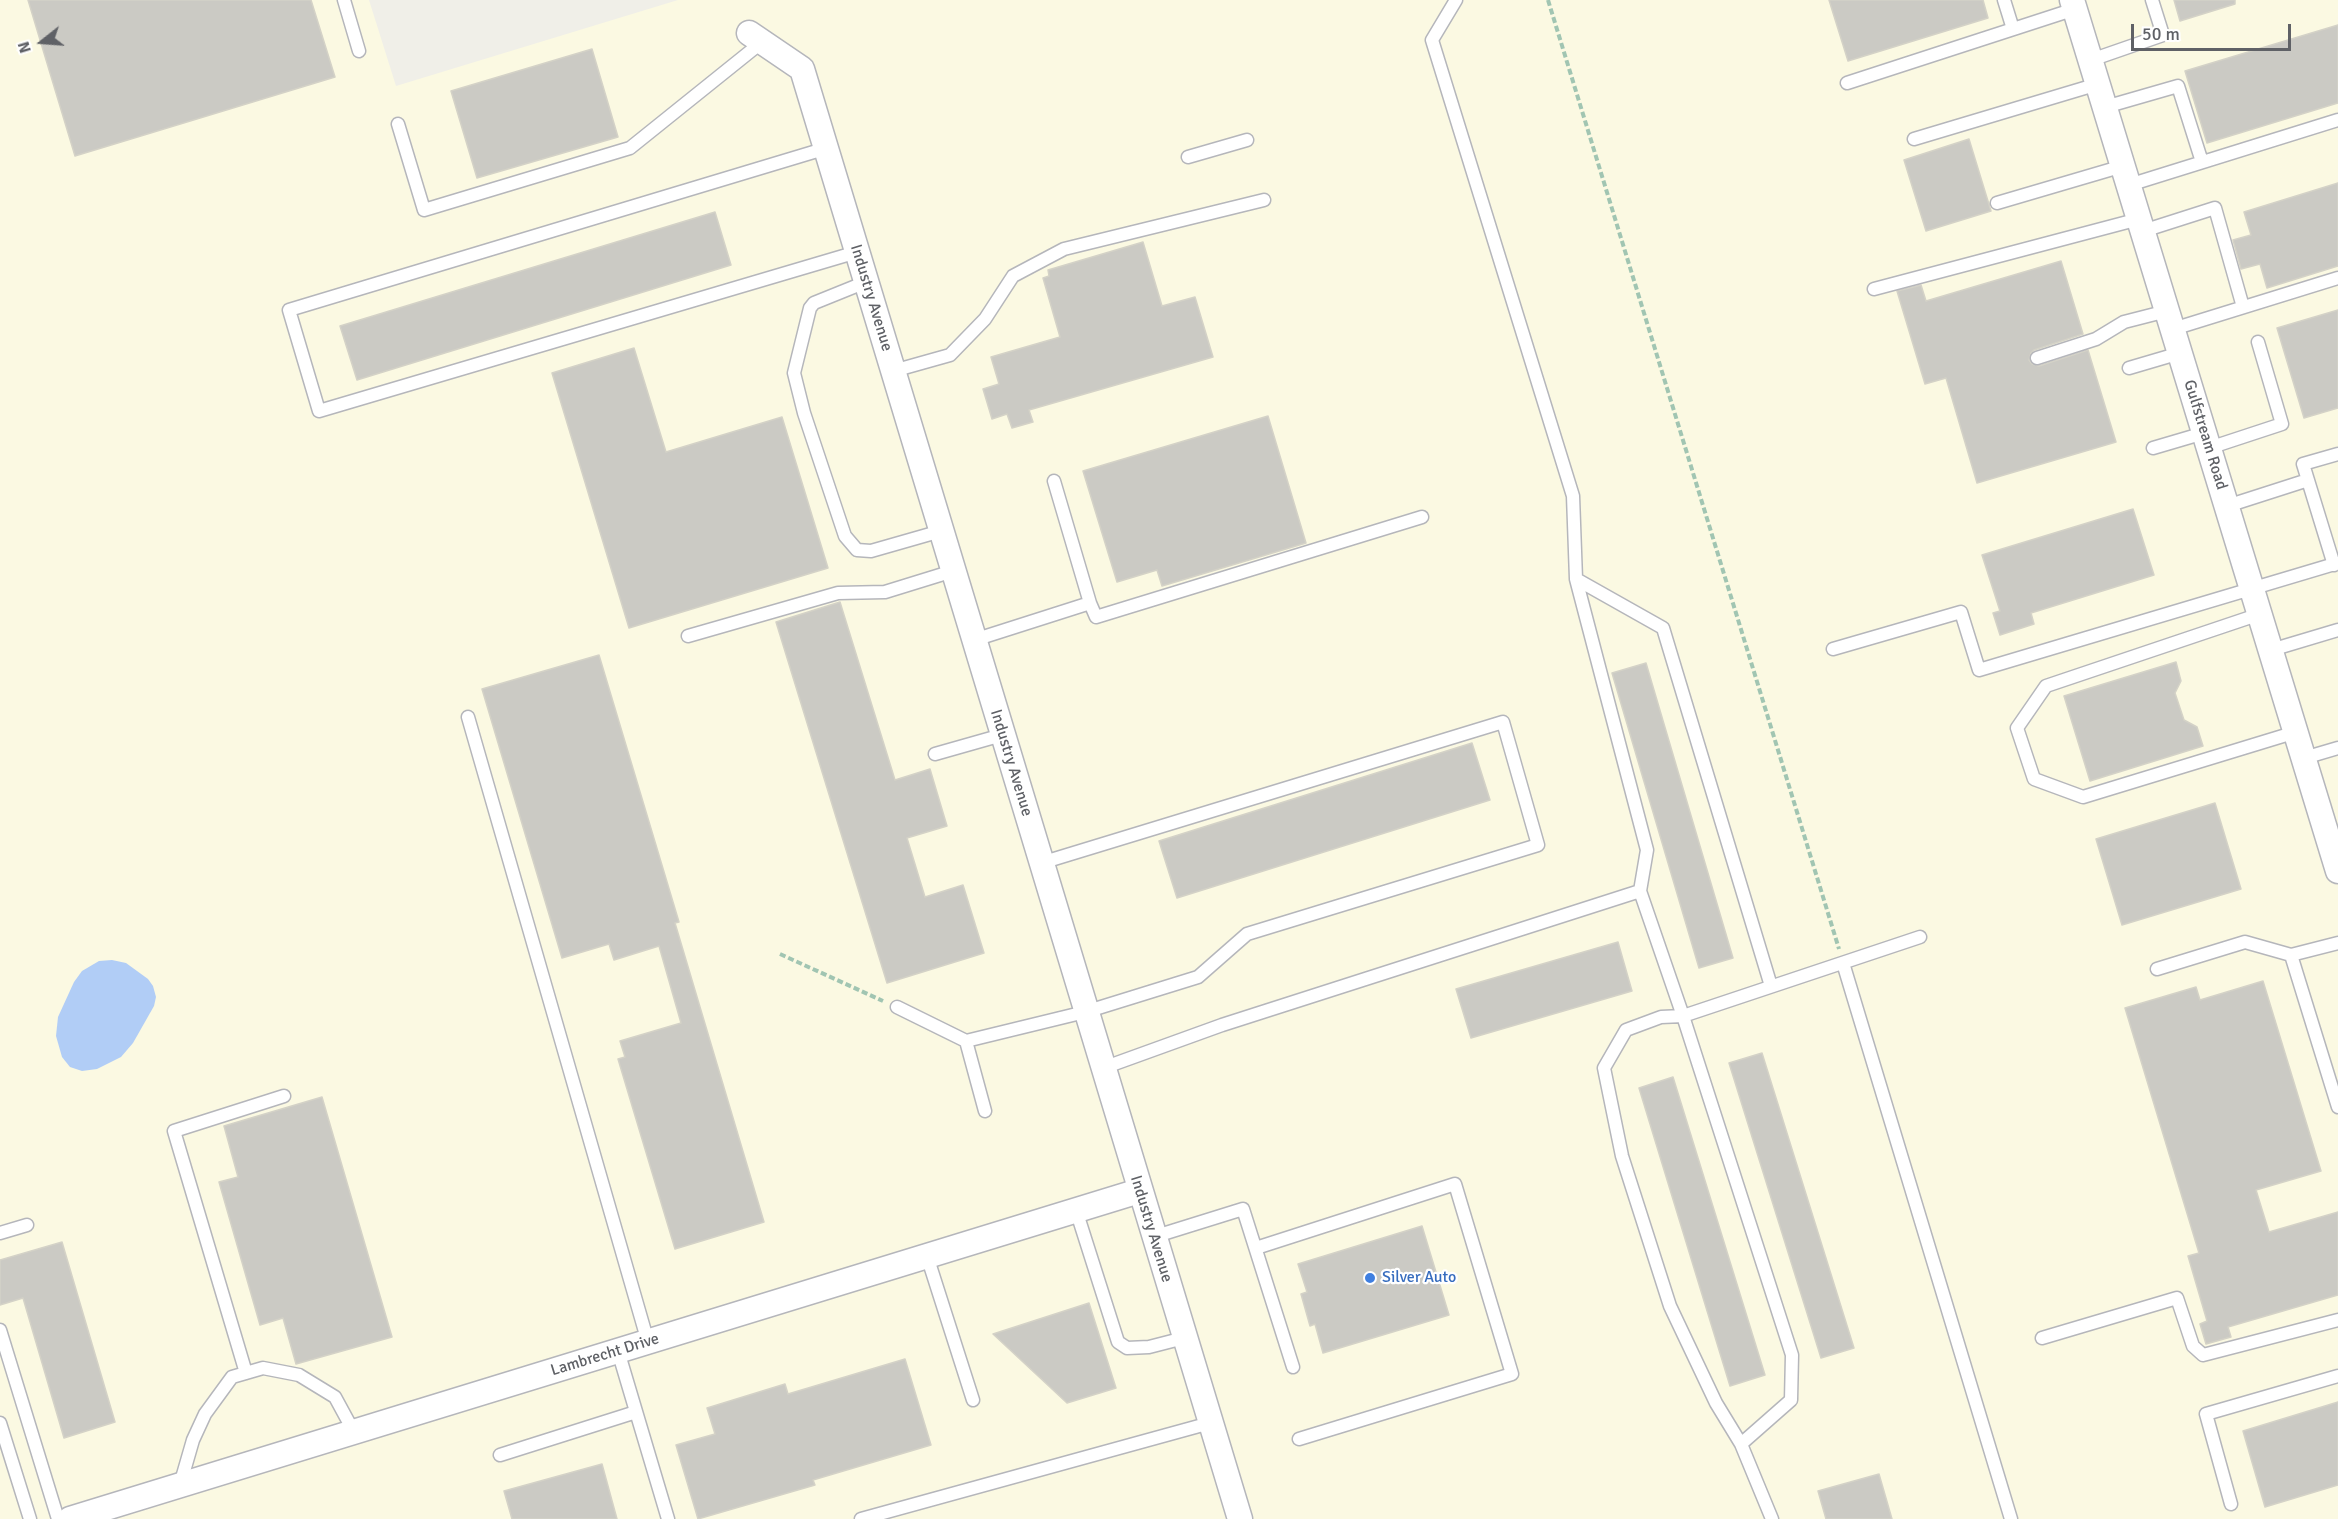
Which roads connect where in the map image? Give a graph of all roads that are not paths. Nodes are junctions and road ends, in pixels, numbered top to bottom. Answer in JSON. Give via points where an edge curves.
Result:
{"nodes":[{"id":1,"x":344,"y":0,"type":"edge"},
{"id":2,"x":1456,"y":0,"type":"edge"},
{"id":3,"x":2004,"y":0,"type":"edge"},
{"id":4,"x":2152,"y":0,"type":"edge"},
{"id":5,"x":2074,"y":4,"type":"edge"},
{"id":6,"x":2013,"y":29,"type":"junction"},
{"id":7,"x":755,"y":37,"type":"joint"},
{"id":8,"x":359,"y":51,"type":"dead end"},
{"id":9,"x":2091,"y":60,"type":"junction"},
{"id":10,"x":1847,"y":83,"type":"dead end"},
{"id":11,"x":2098,"y":84,"type":"junction"},
{"id":12,"x":2105,"y":107,"type":"junction"},
{"id":13,"x":2338,"y":120,"type":"edge"},
{"id":14,"x":398,"y":124,"type":"dead end"},
{"id":15,"x":1914,"y":139,"type":"dead end"},
{"id":16,"x":1247,"y":140,"type":"dead end"},
{"id":17,"x":827,"y":148,"type":"junction"},
{"id":18,"x":1188,"y":157,"type":"dead end"},
{"id":19,"x":2202,"y":162,"type":"junction"},
{"id":20,"x":2126,"y":175,"type":"junction"},
{"id":21,"x":1264,"y":200,"type":"dead end"},
{"id":22,"x":1997,"y":203,"type":"dead end"},
{"id":23,"x":2141,"y":225,"type":"junction"},
{"id":24,"x":857,"y":252,"type":"junction"},
{"id":25,"x":2338,"y":278,"type":"edge"},
{"id":26,"x":866,"y":282,"type":"junction"},
{"id":27,"x":1874,"y":288,"type":"dead end"},
{"id":28,"x":2243,"y":307,"type":"junction"},
{"id":29,"x":2170,"y":320,"type":"junction"},
{"id":30,"x":2258,"y":342,"type":"dead end"},
{"id":31,"x":2180,"y":352,"type":"junction"},
{"id":32,"x":2037,"y":358,"type":"dead end"},
{"id":33,"x":2129,"y":368,"type":"dead end"},
{"id":34,"x":893,"y":371,"type":"junction"},
{"id":35,"x":2207,"y":440,"type":"junction"},
{"id":36,"x":2153,"y":448,"type":"dead end"},
{"id":37,"x":2338,"y":454,"type":"edge"},
{"id":38,"x":2308,"y":480,"type":"junction"},
{"id":39,"x":1054,"y":481,"type":"dead end"},
{"id":40,"x":2227,"y":506,"type":"junction"},
{"id":41,"x":1422,"y":517,"type":"dead end"},
{"id":42,"x":941,"y":531,"type":"junction"},
{"id":43,"x":2336,"y":564,"type":"edge"},
{"id":44,"x":953,"y":571,"type":"junction"},
{"id":45,"x":1576,"y":579,"type":"junction"},
{"id":46,"x":2252,"y":590,"type":"junction"},
{"id":47,"x":1090,"y":603,"type":"junction"},
{"id":48,"x":2260,"y":614,"type":"junction"},
{"id":49,"x":2338,"y":630,"type":"edge"},
{"id":50,"x":688,"y":636,"type":"dead end"},
{"id":51,"x":974,"y":640,"type":"junction"},
{"id":52,"x":1833,"y":649,"type":"dead end"},
{"id":53,"x":2271,"y":650,"type":"junction"},
{"id":54,"x":468,"y":717,"type":"dead end"},
{"id":55,"x":2296,"y":732,"type":"junction"},
{"id":56,"x":1002,"y":735,"type":"junction"},
{"id":57,"x":2338,"y":748,"type":"edge"},
{"id":58,"x":935,"y":754,"type":"dead end"},
{"id":59,"x":2304,"y":758,"type":"junction"},
{"id":60,"x":1041,"y":863,"type":"junction"},
{"id":61,"x":2338,"y":871,"type":"edge"},
{"id":62,"x":1640,"y":891,"type":"junction"},
{"id":63,"x":1920,"y":937,"type":"dead end"},
{"id":64,"x":2338,"y":943,"type":"edge"},
{"id":65,"x":2291,"y":956,"type":"junction"},
{"id":66,"x":1843,"y":963,"type":"junction"},
{"id":67,"x":2157,"y":969,"type":"dead end"},
{"id":68,"x":1771,"y":986,"type":"junction"},
{"id":69,"x":897,"y":1007,"type":"road end"},
{"id":70,"x":1085,"y":1012,"type":"junction"},
{"id":71,"x":1683,"y":1016,"type":"junction"},
{"id":72,"x":966,"y":1041,"type":"junction"},
{"id":73,"x":1103,"y":1068,"type":"junction"},
{"id":74,"x":284,"y":1096,"type":"dead end"},
{"id":75,"x":2338,"y":1107,"type":"edge"},
{"id":76,"x":985,"y":1111,"type":"dead end"},
{"id":77,"x":1139,"y":1191,"type":"junction"},
{"id":78,"x":1076,"y":1210,"type":"junction"},
{"id":79,"x":27,"y":1225,"type":"dead end"},
{"id":80,"x":0,"y":1233,"type":"edge"},
{"id":81,"x":1154,"y":1237,"type":"junction"},
{"id":82,"x":1256,"y":1248,"type":"junction"},
{"id":83,"x":927,"y":1256,"type":"junction"},
{"id":84,"x":2338,"y":1320,"type":"edge"},
{"id":85,"x":0,"y":1330,"type":"edge"},
{"id":86,"x":1184,"y":1338,"type":"junction"},
{"id":87,"x":2042,"y":1338,"type":"dead end"},
{"id":88,"x":648,"y":1342,"type":"junction"},
{"id":89,"x":618,"y":1351,"type":"junction"},
{"id":90,"x":1293,"y":1367,"type":"dead end"},
{"id":91,"x":246,"y":1373,"type":"junction"},
{"id":92,"x":2338,"y":1376,"type":"edge"},
{"id":93,"x":972,"y":1400,"type":"dead end"},
{"id":94,"x":636,"y":1412,"type":"junction"},
{"id":95,"x":0,"y":1423,"type":"edge"},
{"id":96,"x":1210,"y":1423,"type":"junction"},
{"id":97,"x":354,"y":1432,"type":"junction"},
{"id":98,"x":1299,"y":1438,"type":"dead end"},
{"id":99,"x":1741,"y":1444,"type":"junction"},
{"id":100,"x":500,"y":1455,"type":"dead end"},
{"id":101,"x":5,"y":1458,"type":"edge"},
{"id":102,"x":180,"y":1485,"type":"junction"},
{"id":103,"x":2230,"y":1504,"type":"dead end"},
{"id":104,"x":30,"y":1519,"type":"edge"},
{"id":105,"x":58,"y":1519,"type":"edge"},
{"id":106,"x":70,"y":1519,"type":"edge"},
{"id":107,"x":668,"y":1519,"type":"edge"},
{"id":108,"x":861,"y":1519,"type":"edge"},
{"id":109,"x":1240,"y":1519,"type":"edge"},
{"id":110,"x":1772,"y":1519,"type":"edge"},
{"id":111,"x":2011,"y":1519,"type":"edge"}],
"edges":[{"from":1,"to":8,"type":"lane"},
{"from":2,"to":45,"type":"lane","via":[[1432,40],[1573,496]]},
{"from":3,"to":6,"type":"lane"},
{"from":4,"to":9,"type":"lane","via":[[2163,35]]},
{"from":5,"to":6,"type":"lane"},
{"from":5,"to":9,"type":"street","name":"Gulfstream Road"},
{"from":6,"to":10,"type":"lane"},
{"from":7,"to":14,"type":"lane","via":[[630,148],[424,210]]},
{"from":7,"to":17,"type":"street","name":"Industry Avenue","via":[[802,69]]},
{"from":9,"to":11,"type":"street","name":"Gulfstream Road"},
{"from":11,"to":12,"type":"street","name":"Gulfstream Road"},
{"from":11,"to":15,"type":"lane"},
{"from":12,"to":19,"type":"lane","via":[[2178,86]]},
{"from":12,"to":20,"type":"street","name":"Gulfstream Road"},
{"from":13,"to":19,"type":"lane"},
{"from":16,"to":18,"type":"lane"},
{"from":17,"to":24,"type":"street","name":"Industry Avenue"},
{"from":17,"to":24,"type":"lane","via":[[289,310],[319,411]]},
{"from":19,"to":20,"type":"lane"},
{"from":20,"to":22,"type":"lane"},
{"from":20,"to":23,"type":"street","name":"Gulfstream Road"},
{"from":21,"to":34,"type":"lane","via":[[1064,249],[1013,276],[985,319],[950,355]]},
{"from":23,"to":27,"type":"lane"},
{"from":23,"to":28,"type":"lane","via":[[2215,208]]},
{"from":23,"to":29,"type":"street","name":"Gulfstream Road"},
{"from":24,"to":26,"type":"street","name":"Industry Avenue"},
{"from":25,"to":28,"type":"lane"},
{"from":26,"to":34,"type":"street","name":"Industry Avenue"},
{"from":26,"to":42,"type":"lane","via":[[810,308],[794,373],[804,413],[845,536],[856,550],[872,551]]},
{"from":28,"to":29,"type":"lane"},
{"from":29,"to":31,"type":"street","name":"Gulfstream Road"},
{"from":29,"to":32,"type":"lane","via":[[2124,322],[2096,339]]},
{"from":30,"to":35,"type":"lane","via":[[2282,424]]},
{"from":31,"to":33,"type":"lane"},
{"from":31,"to":35,"type":"street","name":"Gulfstream Road"},
{"from":34,"to":42,"type":"street","name":"Industry Avenue"},
{"from":35,"to":36,"type":"lane"},
{"from":35,"to":40,"type":"street","name":"Gulfstream Road"},
{"from":37,"to":38,"type":"lane","via":[[2303,464]]},
{"from":38,"to":40,"type":"lane"},
{"from":38,"to":43,"type":"lane"},
{"from":39,"to":47,"type":"lane"},
{"from":40,"to":46,"type":"street","name":"Gulfstream Road"},
{"from":41,"to":47,"type":"lane","via":[[1096,617]]},
{"from":42,"to":44,"type":"street","name":"Industry Avenue"},
{"from":43,"to":46,"type":"lane"},
{"from":44,"to":50,"type":"lane","via":[[885,592],[838,593]]},
{"from":44,"to":51,"type":"street","name":"Industry Avenue"},
{"from":45,"to":62,"type":"lane","via":[[1647,850]]},
{"from":45,"to":68,"type":"lane","via":[[1663,628]]},
{"from":46,"to":48,"type":"street","name":"Gulfstream Road"},
{"from":46,"to":52,"type":"lane","via":[[1979,670],[1961,612]]},
{"from":47,"to":51,"type":"lane"},
{"from":48,"to":53,"type":"street","name":"Gulfstream Road"},
{"from":48,"to":55,"type":"lane","via":[[2046,686],[2017,728],[2034,779],[2083,797]]},
{"from":49,"to":53,"type":"lane"},
{"from":51,"to":56,"type":"street","name":"Industry Avenue"},
{"from":53,"to":55,"type":"street","name":"Gulfstream Road"},
{"from":54,"to":88,"type":"lane"},
{"from":55,"to":59,"type":"street","name":"Gulfstream Road"},
{"from":56,"to":58,"type":"lane"},
{"from":56,"to":60,"type":"street","name":"Industry Avenue"},
{"from":57,"to":59,"type":"lane"},
{"from":59,"to":61,"type":"street","name":"Gulfstream Road"},
{"from":60,"to":70,"type":"street","name":"Industry Avenue"},
{"from":60,"to":70,"type":"lane","via":[[1503,722],[1538,845],[1247,934],[1197,977]]},
{"from":62,"to":71,"type":"lane"},
{"from":62,"to":73,"type":"lane","via":[[1222,1025]]},
{"from":63,"to":66,"type":"lane"},
{"from":64,"to":65,"type":"lane"},
{"from":65,"to":67,"type":"lane","via":[[2245,942]]},
{"from":65,"to":75,"type":"lane"},
{"from":66,"to":68,"type":"lane"},
{"from":66,"to":111,"type":"lane"},
{"from":68,"to":71,"type":"lane"},
{"from":69,"to":72,"type":"lane"},
{"from":70,"to":72,"type":"lane"},
{"from":70,"to":73,"type":"street","name":"Industry Avenue"},
{"from":71,"to":99,"type":"lane","via":[[1792,1355],[1791,1400]]},
{"from":71,"to":99,"type":"lane","via":[[1661,1017],[1626,1030],[1604,1068],[1622,1156],[1670,1306],[1716,1402]]},
{"from":72,"to":76,"type":"lane"},
{"from":73,"to":77,"type":"street","name":"Industry Avenue"},
{"from":74,"to":91,"type":"lane","via":[[174,1131]]},
{"from":77,"to":78,"type":"street","name":"Lambrecht Drive"},
{"from":77,"to":81,"type":"street","name":"Industry Avenue"},
{"from":78,"to":83,"type":"street","name":"Lambrecht Drive"},
{"from":78,"to":86,"type":"lane","via":[[1118,1342],[1127,1348],[1149,1347]]},
{"from":79,"to":80,"type":"lane"},
{"from":81,"to":82,"type":"lane","via":[[1244,1209]]},
{"from":81,"to":86,"type":"street","name":"Industry Avenue"},
{"from":82,"to":90,"type":"lane"},
{"from":82,"to":98,"type":"lane","via":[[1455,1184],[1512,1374]]},
{"from":83,"to":88,"type":"street","name":"Lambrecht Drive"},
{"from":83,"to":93,"type":"lane"},
{"from":84,"to":87,"type":"lane","via":[[2203,1355],[2193,1346],[2177,1298]]},
{"from":85,"to":105,"type":"lane"},
{"from":86,"to":96,"type":"street","name":"Industry Avenue"},
{"from":88,"to":89,"type":"street","name":"Lambrecht Drive"},
{"from":89,"to":94,"type":"lane"},
{"from":89,"to":97,"type":"street","name":"Lambrecht Drive"},
{"from":91,"to":97,"type":"lane","via":[[263,1368],[299,1375],[335,1397]]},
{"from":91,"to":102,"type":"lane","via":[[232,1377],[205,1414]]},
{"from":92,"to":103,"type":"lane","via":[[2206,1414]]},
{"from":94,"to":100,"type":"lane"},
{"from":94,"to":107,"type":"lane"},
{"from":95,"to":101,"type":"lane"},
{"from":96,"to":108,"type":"lane"},
{"from":96,"to":109,"type":"street","name":"Industry Avenue"},
{"from":97,"to":102,"type":"street","name":"Lambrecht Drive"},
{"from":99,"to":110,"type":"lane"},
{"from":101,"to":104,"type":"lane"},
{"from":102,"to":106,"type":"street","name":"Lambrecht Drive"}]}
